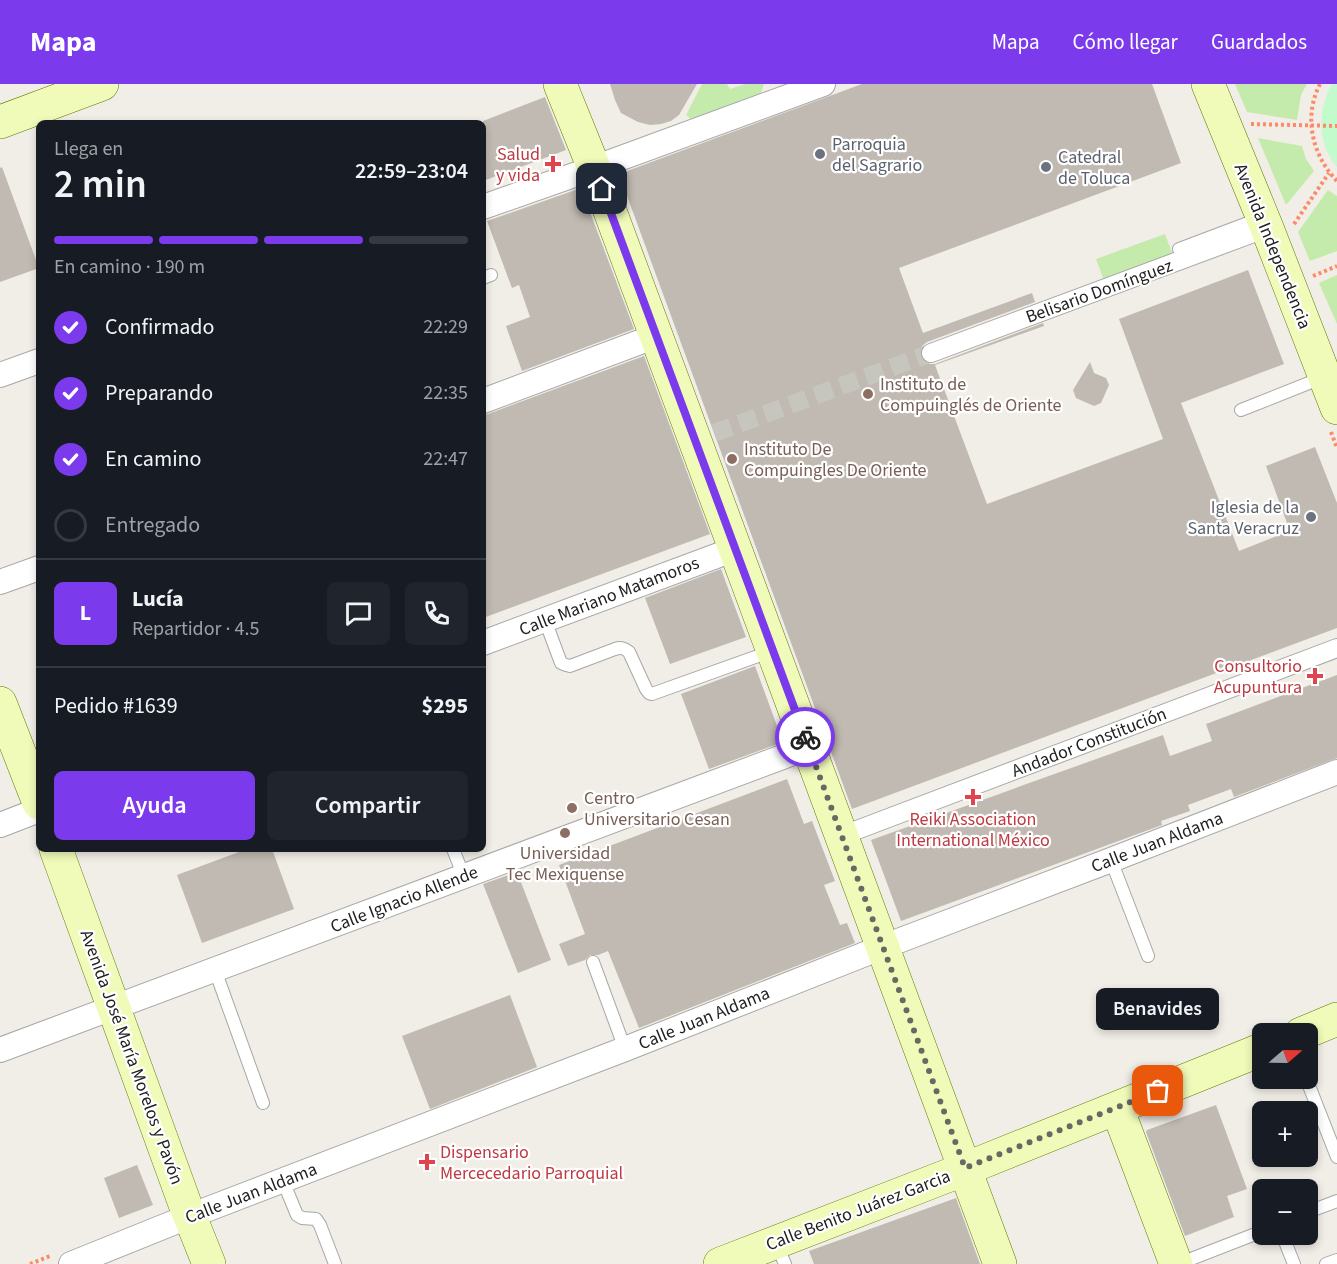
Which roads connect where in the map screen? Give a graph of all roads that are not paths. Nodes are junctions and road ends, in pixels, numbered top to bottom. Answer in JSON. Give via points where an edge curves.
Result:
{"nodes":[{"id":1,"x":102,"y":84,"type":"edge"},
{"id":2,"x":560,"y":84,"type":"edge"},
{"id":3,"x":823,"y":84,"type":"edge"},
{"id":4,"x":1209,"y":84,"type":"edge"},
{"id":5,"x":0,"y":122,"type":"edge"},
{"id":6,"x":594,"y":168,"type":"junction"},
{"id":7,"x":486,"y":206,"type":"edge"},
{"id":8,"x":1274,"y":224,"type":"junction"},
{"id":9,"x":1179,"y":249,"type":"dead end"},
{"id":10,"x":656,"y":336,"type":"junction"},
{"id":11,"x":931,"y":353,"type":"tunnel mouth"},
{"id":12,"x":36,"y":363,"type":"edge"},
{"id":13,"x":0,"y":375,"type":"edge"},
{"id":14,"x":1325,"y":377,"type":"junction"},
{"id":15,"x":486,"y":400,"type":"edge"},
{"id":16,"x":1337,"y":408,"type":"edge"},
{"id":17,"x":1241,"y":410,"type":"dead end"},
{"id":18,"x":735,"y":549,"type":"junction"},
{"id":19,"x":36,"y":569,"type":"edge"},
{"id":20,"x":0,"y":582,"type":"edge"},
{"id":21,"x":545,"y":620,"type":"junction"},
{"id":22,"x":486,"y":642,"type":"edge"},
{"id":23,"x":1337,"y":648,"type":"edge"},
{"id":24,"x":773,"y":651,"type":"junction"},
{"id":25,"x":0,"y":703,"type":"edge"},
{"id":26,"x":808,"y":747,"type":"junction"},
{"id":27,"x":1337,"y":772,"type":"edge"},
{"id":28,"x":36,"y":795,"type":"edge"},
{"id":29,"x":36,"y":811,"type":"edge"},
{"id":30,"x":0,"y":825,"type":"edge"},
{"id":31,"x":841,"y":836,"type":"junction"},
{"id":32,"x":57,"y":852,"type":"edge"},
{"id":33,"x":454,"y":852,"type":"edge"},
{"id":34,"x":1111,"y":860,"type":"junction"},
{"id":35,"x":464,"y":876,"type":"junction"},
{"id":36,"x":883,"y":947,"type":"junction"},
{"id":37,"x":1148,"y":957,"type":"dead end"},
{"id":38,"x":593,"y":962,"type":"dead end"},
{"id":39,"x":215,"y":970,"type":"junction"},
{"id":40,"x":113,"y":1006,"type":"junction"},
{"id":41,"x":1337,"y":1019,"type":"edge"},
{"id":42,"x":1318,"y":1027,"type":"edge"},
{"id":43,"x":625,"y":1049,"type":"junction"},
{"id":44,"x":0,"y":1050,"type":"edge"},
{"id":45,"x":1252,"y":1053,"type":"edge"},
{"id":46,"x":1310,"y":1089,"type":"edge"},
{"id":47,"x":263,"y":1103,"type":"dead end"},
{"id":48,"x":1117,"y":1108,"type":"junction"},
{"id":49,"x":1337,"y":1157,"type":"edge"},
{"id":50,"x":965,"y":1168,"type":"junction"},
{"id":51,"x":283,"y":1180,"type":"junction"},
{"id":52,"x":1337,"y":1201,"type":"edge"},
{"id":53,"x":1318,"y":1208,"type":"edge"},
{"id":54,"x":190,"y":1216,"type":"junction"},
{"id":55,"x":1252,"y":1235,"type":"edge"},
{"id":56,"x":1286,"y":1245,"type":"edge"},
{"id":57,"x":780,"y":1253,"type":"edge"},
{"id":58,"x":1337,"y":1260,"type":"edge"},
{"id":59,"x":71,"y":1264,"type":"edge"},
{"id":60,"x":208,"y":1264,"type":"edge"},
{"id":61,"x":335,"y":1264,"type":"edge"},
{"id":62,"x":720,"y":1264,"type":"edge"},
{"id":63,"x":1000,"y":1264,"type":"edge"},
{"id":64,"x":1177,"y":1264,"type":"edge"},
{"id":65,"x":1294,"y":1264,"type":"edge"},
{"id":66,"x":1326,"y":1264,"type":"edge"}],
"edges":[{"from":1,"to":5,"type":"main road"},
{"from":2,"to":6,"type":"main road"},
{"from":3,"to":6,"type":"street"},
{"from":4,"to":8,"type":"main road","name":"Avenida Independencia"},
{"from":6,"to":7,"type":"street"},
{"from":6,"to":10,"type":"main road"},
{"from":8,"to":9,"type":"lane"},
{"from":8,"to":11,"type":"street","name":"Belisario Domínguez"},
{"from":8,"to":14,"type":"main road","name":"Avenida Independencia"},
{"from":10,"to":15,"type":"street"},
{"from":10,"to":18,"type":"main road","via":[[701,438]]},
{"from":12,"to":13,"type":"street"},
{"from":14,"to":16,"type":"main road","name":"Avenida Independencia"},
{"from":14,"to":17,"type":"lane"},
{"from":18,"to":21,"type":"street","name":"Calle Mariano Matamoros"},
{"from":18,"to":24,"type":"main road"},
{"from":19,"to":20,"type":"street"},
{"from":21,"to":22,"type":"street","name":"Calle Mariano Matamoros"},
{"from":21,"to":24,"type":"lane","via":[[561,663],[570,666],[624,648],[652,694]]},
{"from":23,"to":31,"type":"street","name":"Andador Constitución"},
{"from":24,"to":26,"type":"main road"},
{"from":25,"to":28,"type":"main road"},
{"from":26,"to":31,"type":"main road"},
{"from":26,"to":35,"type":"street","name":"Calle Ignacio Allende"},
{"from":27,"to":34,"type":"street","name":"Calle Juan Aldama"},
{"from":29,"to":30,"type":"street"},
{"from":31,"to":36,"type":"main road"},
{"from":32,"to":40,"type":"main road","name":"Avenida José María Morelos y Pavón"},
{"from":33,"to":35,"type":"lane"},
{"from":34,"to":36,"type":"street","name":"Calle Juan Aldama"},
{"from":34,"to":37,"type":"lane"},
{"from":35,"to":39,"type":"street","name":"Calle Ignacio Allende"},
{"from":36,"to":43,"type":"street","name":"Calle Juan Aldama"},
{"from":36,"to":50,"type":"main road"},
{"from":38,"to":43,"type":"lane"},
{"from":39,"to":40,"type":"street","name":"Calle Ignacio Allende"},
{"from":39,"to":47,"type":"lane"},
{"from":40,"to":44,"type":"street","name":"Calle Ignacio Allende"},
{"from":40,"to":54,"type":"main road","name":"Avenida José María Morelos y Pavón"},
{"from":41,"to":42,"type":"main road"},
{"from":43,"to":51,"type":"street","name":"Calle Juan Aldama"},
{"from":45,"to":48,"type":"main road","name":"Calle Benito Juárez Garcia"},
{"from":46,"to":49,"type":"lane"},
{"from":48,"to":50,"type":"main road","name":"Calle Benito Juárez Garcia"},
{"from":48,"to":64,"type":"main road"},
{"from":50,"to":57,"type":"main road","name":"Calle Benito Juárez Garcia"},
{"from":50,"to":63,"type":"main road"},
{"from":51,"to":54,"type":"street","name":"Calle Juan Aldama"},
{"from":51,"to":61,"type":"lane","via":[[297,1215],[316,1219]]},
{"from":52,"to":53,"type":"lane"},
{"from":54,"to":59,"type":"street","name":"Calle Juan Aldama"},
{"from":54,"to":60,"type":"main road","name":"Avenida José María Morelos y Pavón"},
{"from":55,"to":64,"type":"lane"},
{"from":56,"to":65,"type":"lane"},
{"from":57,"to":62,"type":"main road","name":"Calle Benito Juárez Garcia"},
{"from":58,"to":66,"type":"lane"}]}
